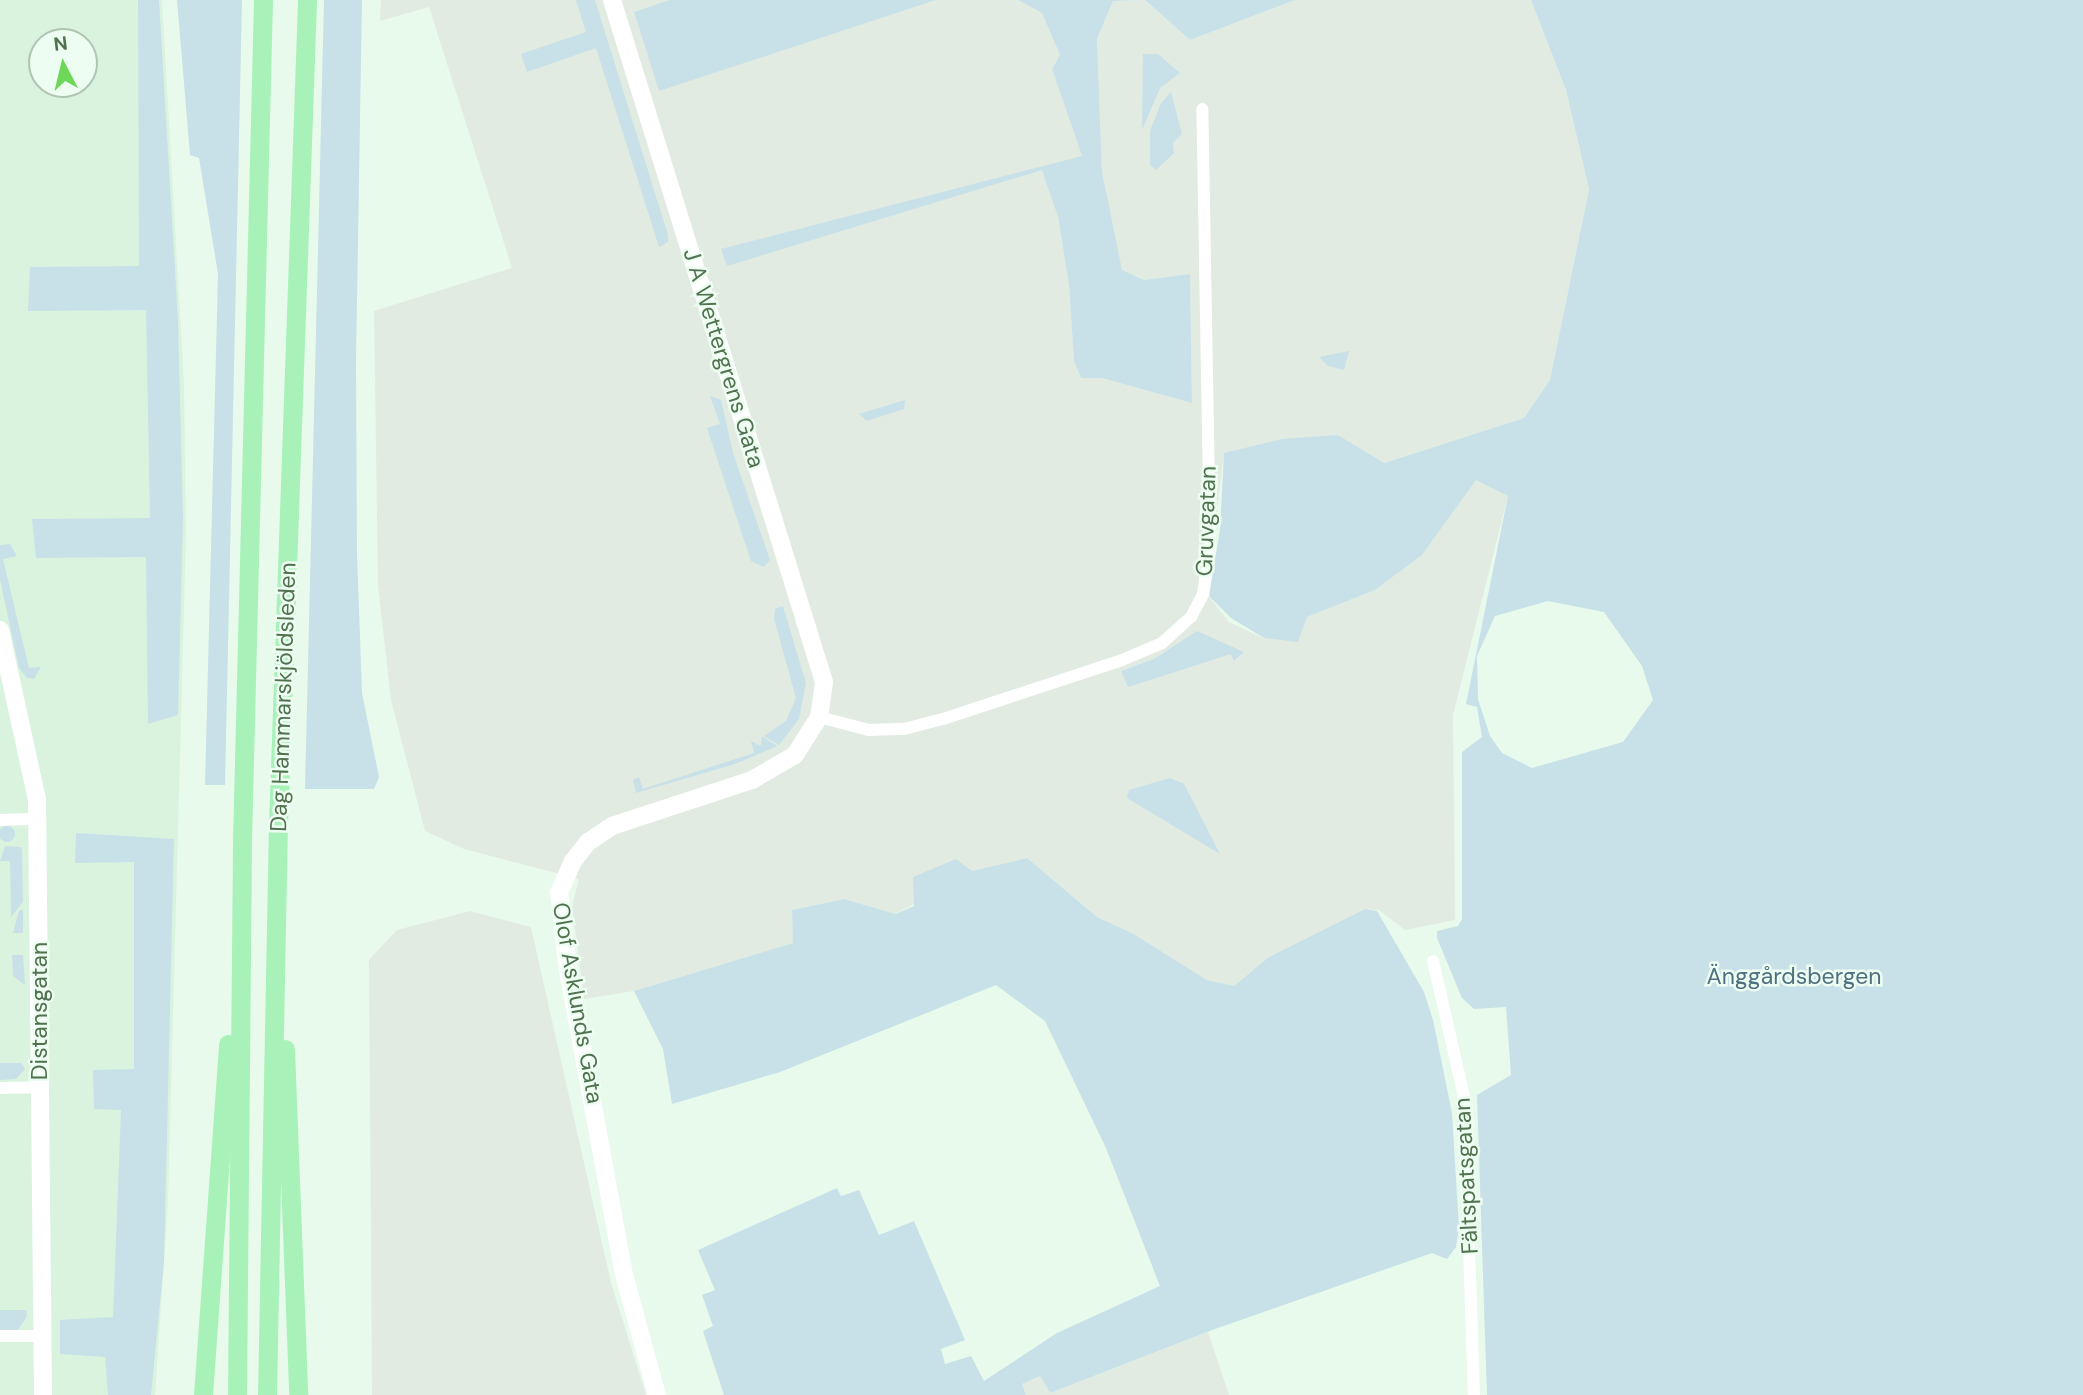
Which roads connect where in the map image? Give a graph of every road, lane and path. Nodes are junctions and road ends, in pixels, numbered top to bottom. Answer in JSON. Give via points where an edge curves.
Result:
{"nodes":[{"id":1,"x":263,"y":0,"type":"edge"},
{"id":2,"x":308,"y":0,"type":"edge"},
{"id":3,"x":612,"y":0,"type":"edge"},
{"id":4,"x":1202,"y":109,"type":"dead end"},
{"id":5,"x":0,"y":630,"type":"edge"},
{"id":6,"x":820,"y":717,"type":"junction"},
{"id":7,"x":38,"y":819,"type":"junction"},
{"id":8,"x":0,"y":820,"type":"edge"},
{"id":9,"x":278,"y":824,"type":"junction"},
{"id":10,"x":242,"y":841,"type":"junction"},
{"id":11,"x":1433,"y":961,"type":"dead end"},
{"id":12,"x":39,"y":1087,"type":"junction"},
{"id":13,"x":0,"y":1088,"type":"edge"},
{"id":14,"x":0,"y":1336,"type":"edge"},
{"id":15,"x":42,"y":1336,"type":"junction"},
{"id":16,"x":43,"y":1395,"type":"edge"},
{"id":17,"x":203,"y":1395,"type":"edge"},
{"id":18,"x":237,"y":1395,"type":"edge"},
{"id":19,"x":267,"y":1395,"type":"edge"},
{"id":20,"x":298,"y":1395,"type":"edge"},
{"id":21,"x":657,"y":1395,"type":"edge"},
{"id":22,"x":1474,"y":1395,"type":"edge"}],
"edges":[{"from":1,"to":10,"type":"main road","name":"Dag Hammarskjöldsleden"},
{"from":2,"to":9,"type":"main road","name":"Dag Hammarskjöldsleden"},
{"from":3,"to":6,"type":"street","name":"J A Wettergrens Gata","via":[[817,652],[824,682]]},
{"from":4,"to":6,"type":"street","name":"Gruvgatan","via":[[1210,547],[1203,594],[1191,617],[1162,643],[1122,660],[943,719],[904,729],[869,730]]},
{"from":5,"to":7,"type":"street","name":"Distansgatan","via":[[24,730]]},
{"from":6,"to":21,"type":"street","name":"Olof Asklunds Gata","via":[[809,740],[782,764],[751,780],[612,826],[573,861],[559,892],[568,970],[623,1271]]},
{"from":7,"to":8,"type":"street"},
{"from":7,"to":12,"type":"street","name":"Distansgatan"},
{"from":9,"to":19,"type":"main road","name":"Dag Hammarskjöldsleden"},
{"from":9,"to":20,"type":"main road"},
{"from":10,"to":17,"type":"main road"},
{"from":10,"to":18,"type":"main road","name":"Dag Hammarskjöldsleden"},
{"from":11,"to":22,"type":"street","name":"Fältspatsgatan","via":[[1464,1096]]},
{"from":12,"to":13,"type":"street"},
{"from":12,"to":15,"type":"street","name":"Distansgatan"},
{"from":14,"to":15,"type":"street"},
{"from":15,"to":16,"type":"street","name":"Distansgatan"}]}
